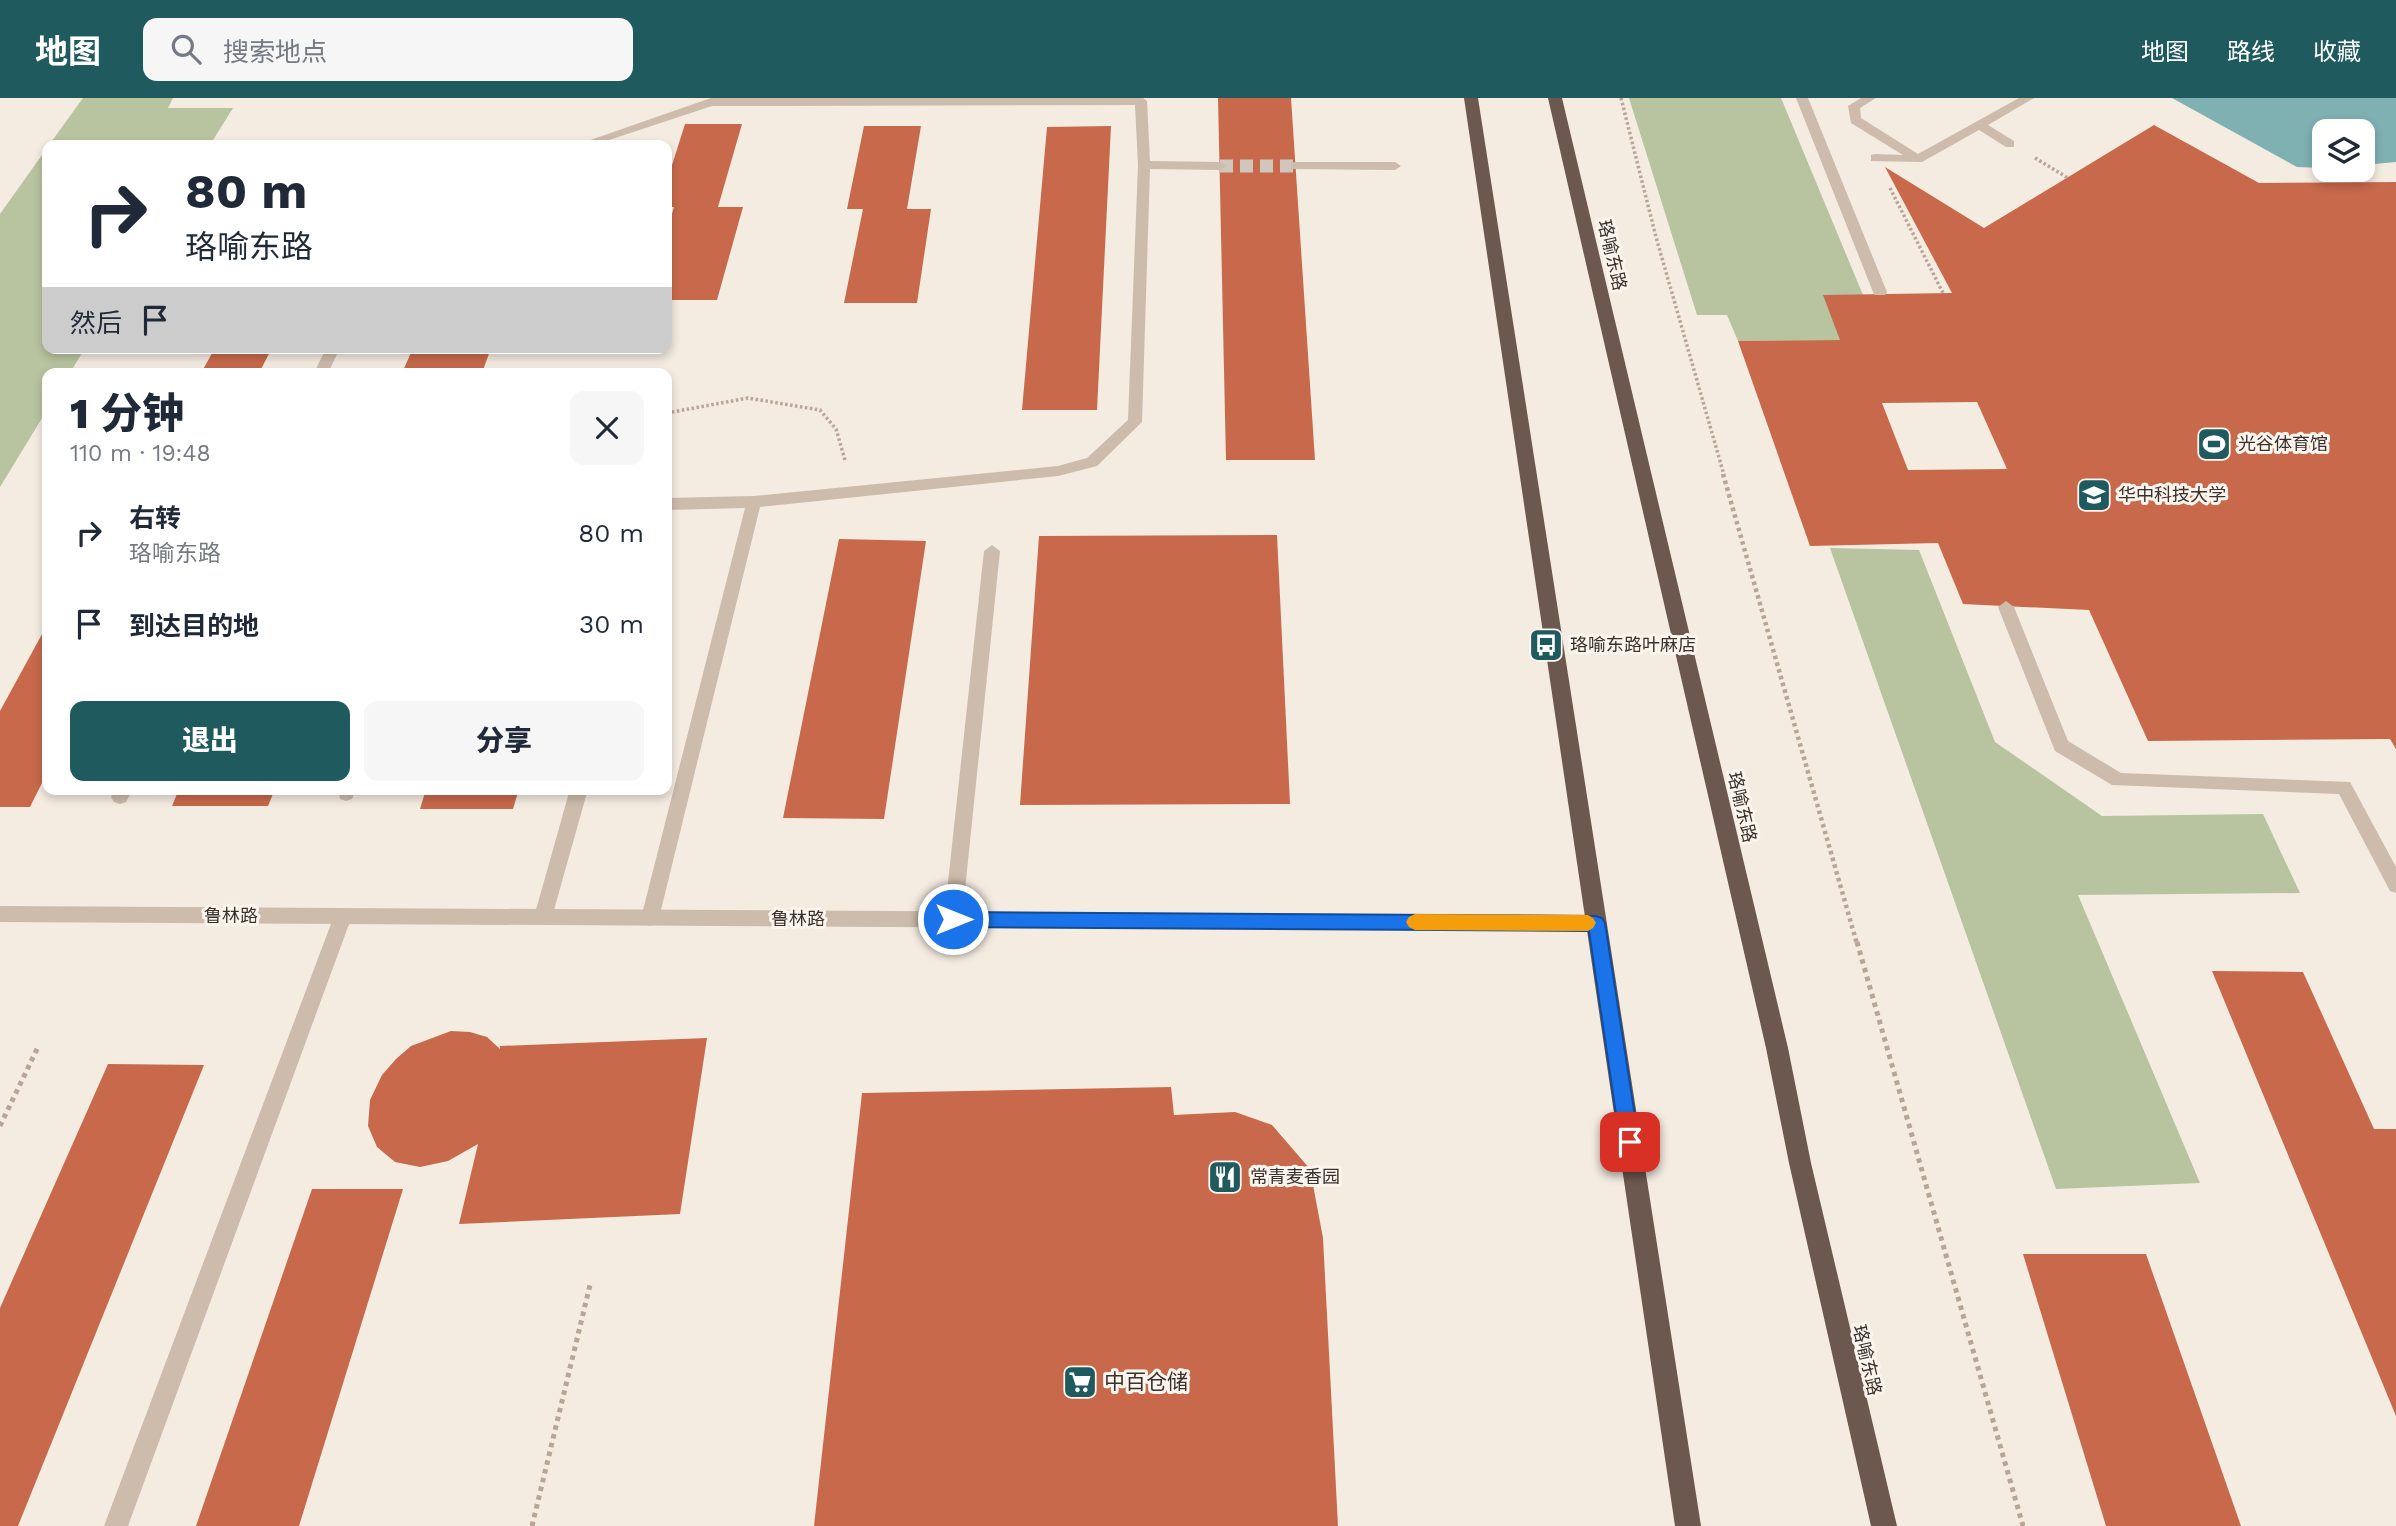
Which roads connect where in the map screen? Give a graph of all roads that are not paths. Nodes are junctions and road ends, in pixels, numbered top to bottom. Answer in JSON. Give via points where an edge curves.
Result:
{"nodes":[{"id":1,"x":1472,"y":98,"type":"edge"},
{"id":2,"x":1555,"y":98,"type":"edge"},
{"id":3,"x":1802,"y":98,"type":"edge"},
{"id":4,"x":1870,"y":98,"type":"edge"},
{"id":5,"x":2028,"y":98,"type":"edge"},
{"id":6,"x":1980,"y":125,"type":"junction"},
{"id":7,"x":597,"y":140,"type":"edge"},
{"id":8,"x":2010,"y":144,"type":"road end"},
{"id":9,"x":1875,"y":158,"type":"road end"},
{"id":10,"x":1918,"y":159,"type":"junction"},
{"id":11,"x":1144,"y":165,"type":"junction"},
{"id":12,"x":1220,"y":166,"type":"tunnel mouth"},
{"id":13,"x":1296,"y":166,"type":"tunnel mouth"},
{"id":14,"x":1395,"y":166,"type":"dead end"},
{"id":15,"x":1881,"y":292,"type":"dead end"},
{"id":16,"x":754,"y":502,"type":"junction"},
{"id":17,"x":672,"y":504,"type":"edge"},
{"id":18,"x":992,"y":551,"type":"dead end"},
{"id":19,"x":2006,"y":607,"type":"dead end"},
{"id":20,"x":577,"y":795,"type":"edge"},
{"id":21,"x":2396,"y":885,"type":"edge"},
{"id":22,"x":0,"y":914,"type":"edge"},
{"id":23,"x":343,"y":916,"type":"junction"},
{"id":24,"x":543,"y":917,"type":"junction"},
{"id":25,"x":650,"y":918,"type":"junction"},
{"id":26,"x":953,"y":919,"type":"junction"},
{"id":27,"x":1596,"y":923,"type":"junction"},
{"id":28,"x":116,"y":1526,"type":"edge"},
{"id":29,"x":1688,"y":1526,"type":"edge"},
{"id":30,"x":1884,"y":1526,"type":"edge"}],
"edges":[{"from":1,"to":27,"type":"highway"},
{"from":2,"to":30,"type":"highway","name":"珞喻东路"},
{"from":3,"to":15,"type":"street"},
{"from":4,"to":10,"type":"street","via":[[1854,106],[1855,120]]},
{"from":5,"to":6,"type":"street"},
{"from":6,"to":8,"type":"street"},
{"from":6,"to":10,"type":"street"},
{"from":7,"to":11,"type":"street","via":[[711,102],[1140,101]]},
{"from":9,"to":10,"type":"street"},
{"from":11,"to":12,"type":"street"},
{"from":11,"to":16,"type":"street","via":[[1135,422],[1092,462]]},
{"from":13,"to":14,"type":"street"},
{"from":16,"to":17,"type":"street"},
{"from":16,"to":25,"type":"street"},
{"from":18,"to":26,"type":"street"},
{"from":19,"to":21,"type":"street","via":[[2061,746],[2118,780],[2344,787]]},
{"from":20,"to":24,"type":"street"},
{"from":22,"to":23,"type":"street","name":"鲁林路"},
{"from":23,"to":24,"type":"street","name":"鲁林路"},
{"from":23,"to":28,"type":"street"},
{"from":24,"to":25,"type":"street","name":"鲁林路"},
{"from":25,"to":26,"type":"street","name":"鲁林路"},
{"from":26,"to":27,"type":"street","name":"鲁林路"},
{"from":27,"to":29,"type":"highway"}]}
